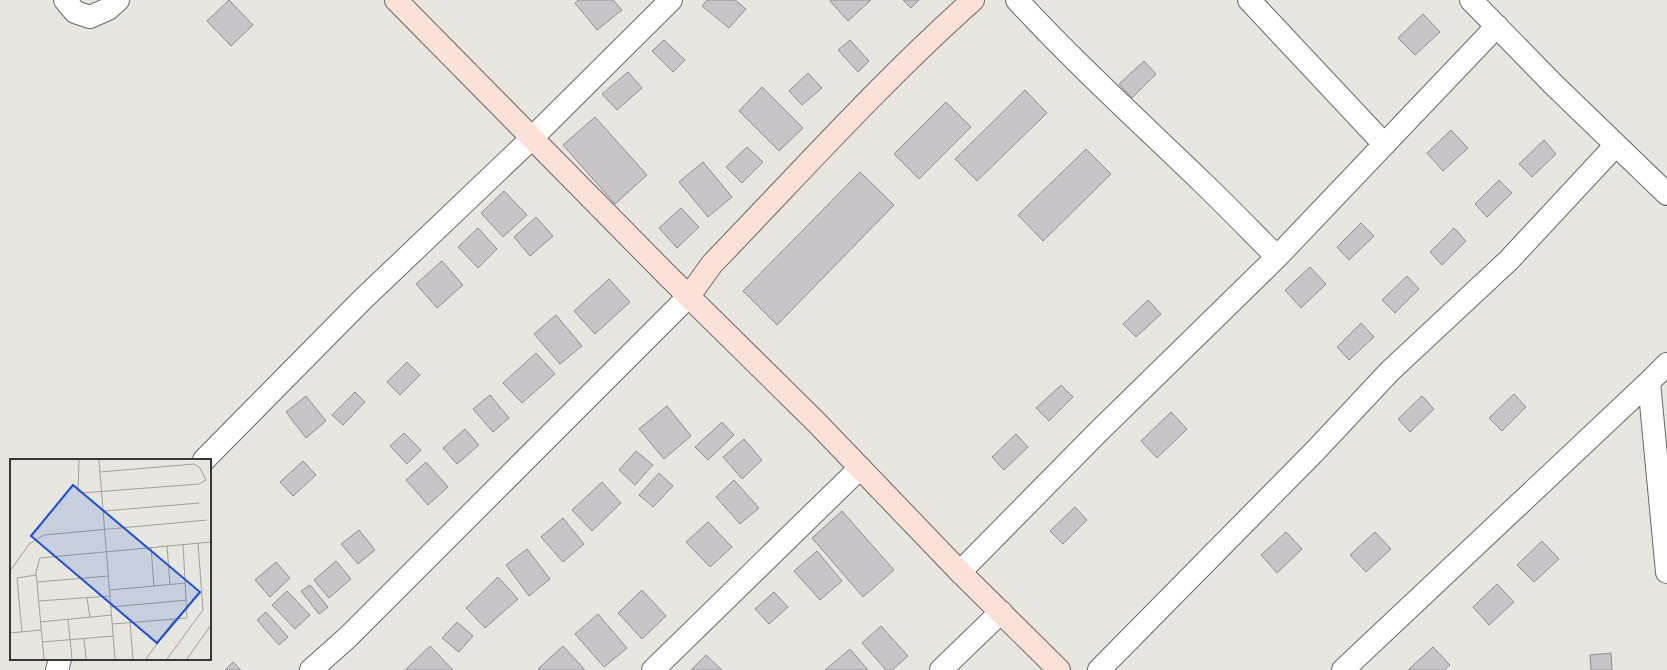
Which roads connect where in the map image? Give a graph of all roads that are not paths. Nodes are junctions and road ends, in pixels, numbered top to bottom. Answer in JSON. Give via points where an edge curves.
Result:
{"nodes":[{"id":1,"x":65,"y":0,"type":"edge"},
{"id":2,"x":118,"y":0,"type":"edge"},
{"id":3,"x":397,"y":0,"type":"edge"},
{"id":4,"x":671,"y":0,"type":"edge"},
{"id":5,"x":973,"y":0,"type":"edge"},
{"id":6,"x":1017,"y":0,"type":"edge"},
{"id":7,"x":1249,"y":0,"type":"edge"},
{"id":8,"x":1471,"y":0,"type":"edge"},
{"id":9,"x":1496,"y":26,"type":"junction"},
{"id":10,"x":532,"y":138,"type":"junction"},
{"id":11,"x":1384,"y":144,"type":"junction"},
{"id":12,"x":1616,"y":145,"type":"junction"},
{"id":13,"x":1667,"y":194,"type":"edge"},
{"id":14,"x":1277,"y":257,"type":"junction"},
{"id":15,"x":689,"y":296,"type":"junction"},
{"id":16,"x":1667,"y":364,"type":"edge"},
{"id":17,"x":1649,"y":382,"type":"junction"},
{"id":18,"x":205,"y":459,"type":"edge"},
{"id":19,"x":860,"y":468,"type":"junction"},
{"id":20,"x":960,"y":572,"type":"junction"},
{"id":21,"x":1667,"y":572,"type":"edge"},
{"id":22,"x":1001,"y":612,"type":"junction"},
{"id":23,"x":60,"y":660,"type":"edge"},
{"id":24,"x":57,"y":670,"type":"edge"},
{"id":25,"x":312,"y":670,"type":"edge"},
{"id":26,"x":653,"y":670,"type":"edge"},
{"id":27,"x":941,"y":670,"type":"edge"},
{"id":28,"x":1059,"y":670,"type":"edge"},
{"id":29,"x":1099,"y":670,"type":"edge"},
{"id":30,"x":1343,"y":670,"type":"edge"}],
"edges":[{"from":1,"to":2,"type":"street","via":[[76,12],[90,17],[108,9]]},
{"from":3,"to":10,"type":"street"},
{"from":4,"to":10,"type":"street"},
{"from":5,"to":15,"type":"street","via":[[884,84],[712,264]]},
{"from":6,"to":14,"type":"street","via":[[1111,96]]},
{"from":7,"to":11,"type":"street"},
{"from":8,"to":9,"type":"street"},
{"from":9,"to":11,"type":"street"},
{"from":9,"to":12,"type":"street"},
{"from":10,"to":15,"type":"street"},
{"from":10,"to":18,"type":"street","via":[[362,300]]},
{"from":11,"to":14,"type":"street"},
{"from":12,"to":13,"type":"street"},
{"from":12,"to":29,"type":"street","via":[[1509,260],[1390,371],[1316,450]]},
{"from":14,"to":20,"type":"street","via":[[1103,427]]},
{"from":15,"to":19,"type":"street"},
{"from":15,"to":25,"type":"street"},
{"from":16,"to":17,"type":"street"},
{"from":17,"to":21,"type":"street"},
{"from":17,"to":30,"type":"street"},
{"from":19,"to":20,"type":"street"},
{"from":19,"to":26,"type":"street"},
{"from":20,"to":22,"type":"street"},
{"from":22,"to":27,"type":"street"},
{"from":22,"to":28,"type":"street"},
{"from":23,"to":24,"type":"street"}]}
